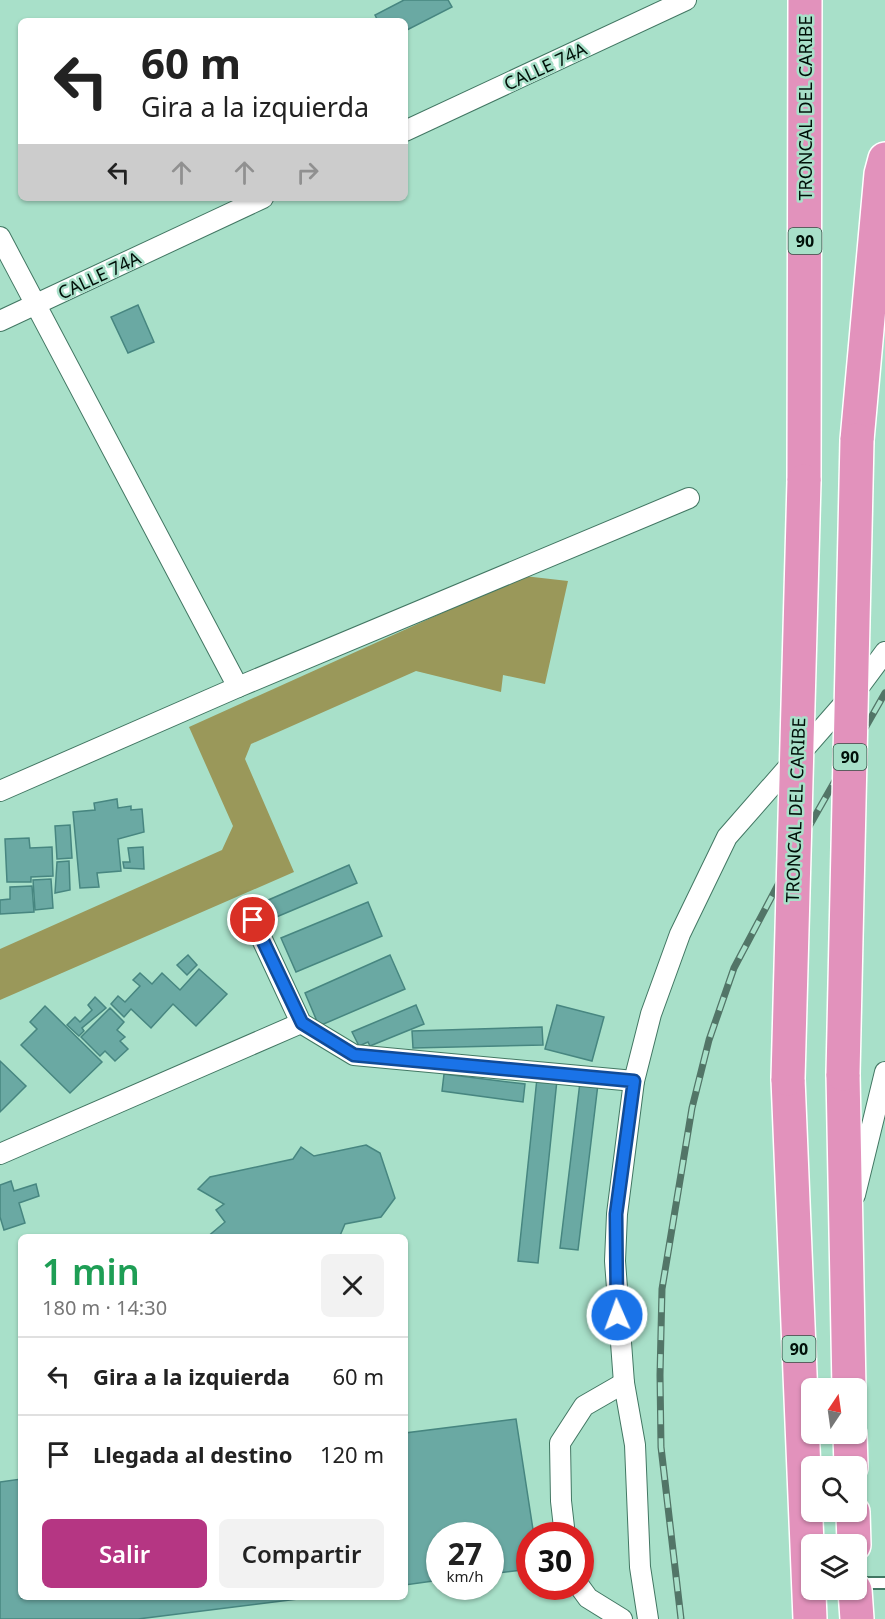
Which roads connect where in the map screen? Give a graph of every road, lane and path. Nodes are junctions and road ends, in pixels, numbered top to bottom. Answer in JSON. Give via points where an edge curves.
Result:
{"nodes":[{"id":1,"x":686,"y":0,"type":"edge"},
{"id":2,"x":805,"y":0,"type":"edge"},
{"id":3,"x":408,"y":131,"type":"edge"},
{"id":4,"x":885,"y":159,"type":"edge"},
{"id":5,"x":257,"y":201,"type":"edge"},
{"id":6,"x":0,"y":237,"type":"edge"},
{"id":7,"x":35,"y":305,"type":"junction"},
{"id":8,"x":0,"y":321,"type":"edge"},
{"id":9,"x":689,"y":498,"type":"dead end"},
{"id":10,"x":885,"y":652,"type":"edge"},
{"id":11,"x":238,"y":687,"type":"junction"},
{"id":12,"x":0,"y":791,"type":"edge"},
{"id":13,"x":253,"y":920,"type":"dead end"},
{"id":14,"x":302,"y":1023,"type":"junction"},
{"id":15,"x":885,"y":1072,"type":"edge"},
{"id":16,"x":634,"y":1081,"type":"junction"},
{"id":17,"x":0,"y":1154,"type":"edge"},
{"id":18,"x":844,"y":1241,"type":"junction"},
{"id":19,"x":849,"y":1378,"type":"edge"},
{"id":20,"x":624,"y":1383,"type":"junction"},
{"id":21,"x":563,"y":1522,"type":"edge"},
{"id":22,"x":867,"y":1582,"type":"edge"},
{"id":23,"x":885,"y":1583,"type":"edge"},
{"id":24,"x":591,"y":1600,"type":"edge"},
{"id":25,"x":856,"y":1600,"type":"edge"},
{"id":26,"x":622,"y":1619,"type":"edge"},
{"id":27,"x":648,"y":1619,"type":"edge"},
{"id":28,"x":810,"y":1619,"type":"edge"},
{"id":29,"x":857,"y":1619,"type":"edge"}],
"edges":[{"from":1,"to":3,"type":"street","name":"CALLE 74A"},
{"from":2,"to":28,"type":"highway","name":"TRONCAL DEL CARIBE","number":"90","bridge":true,"via":[[804,482],[788,1079]]},
{"from":4,"to":18,"type":"highway","number":"90","bridge":true,"via":[[857,440],[843,1074]]},
{"from":5,"to":7,"type":"street","name":"CALLE 74A"},
{"from":6,"to":7,"type":"street"},
{"from":7,"to":8,"type":"street","name":"CALLE 74A"},
{"from":7,"to":11,"type":"street"},
{"from":9,"to":11,"type":"street"},
{"from":10,"to":16,"type":"street","via":[[862,684],[727,837],[680,934],[651,1014]]},
{"from":11,"to":12,"type":"street"},
{"from":13,"to":14,"type":"street"},
{"from":14,"to":16,"type":"street","via":[[354,1055]]},
{"from":14,"to":17,"type":"street"},
{"from":15,"to":18,"type":"street"},
{"from":16,"to":20,"type":"street","via":[[616,1214],[617,1315]]},
{"from":18,"to":19,"type":"highway","number":"90"},
{"from":20,"to":21,"type":"street","via":[[584,1406],[561,1443]]},
{"from":20,"to":27,"type":"street","via":[[635,1445],[640,1566]]},
{"from":22,"to":23,"type":"lane"},
{"from":24,"to":26,"type":"street"},
{"from":25,"to":29,"type":"highway"}]}
